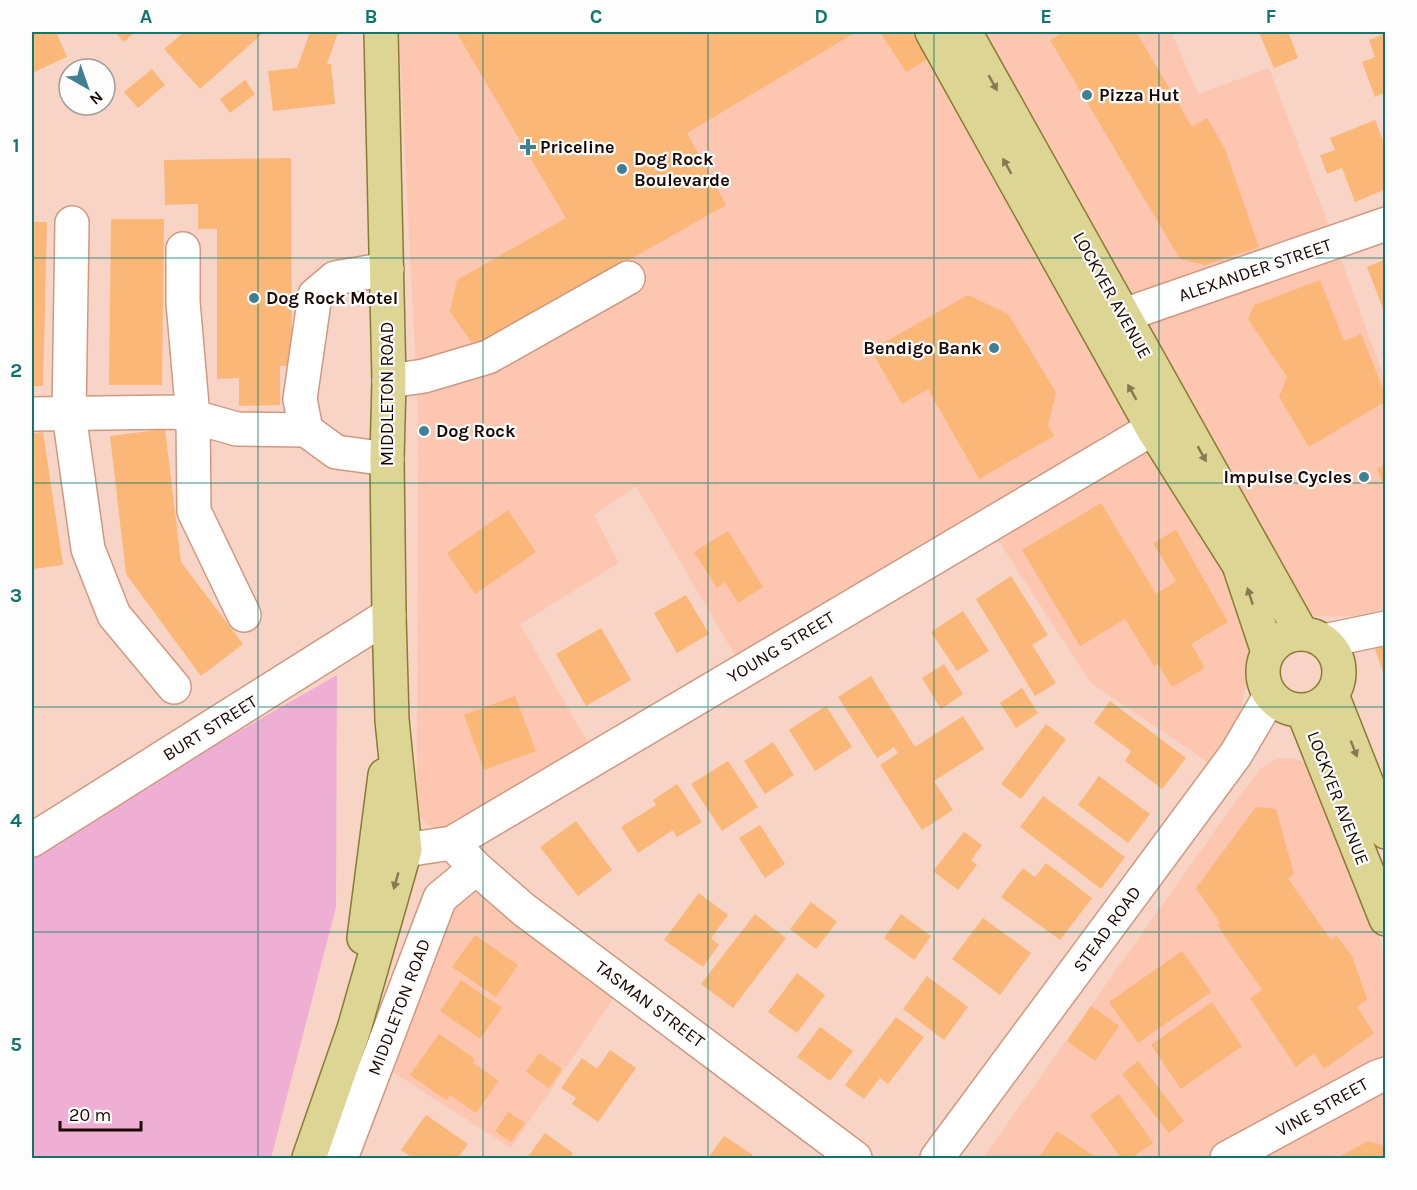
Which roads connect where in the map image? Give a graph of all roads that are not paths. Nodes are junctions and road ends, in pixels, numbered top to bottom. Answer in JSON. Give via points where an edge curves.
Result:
{"nodes":[{"id":1,"x":381,"y":32,"type":"edge"},
{"id":2,"x":932,"y":32,"type":"edge"},
{"id":3,"x":965,"y":32,"type":"edge"},
{"id":4,"x":1045,"y":177,"type":"junction"},
{"id":5,"x":1028,"y":203,"type":"junction"},
{"id":6,"x":72,"y":223,"type":"dead end"},
{"id":7,"x":1386,"y":224,"type":"edge"},
{"id":8,"x":183,"y":249,"type":"dead end"},
{"id":9,"x":387,"y":269,"type":"junction"},
{"id":10,"x":628,"y":278,"type":"dead end"},
{"id":11,"x":1124,"y":315,"type":"junction"},
{"id":12,"x":389,"y":381,"type":"junction"},
{"id":13,"x":32,"y":414,"type":"edge"},
{"id":14,"x":69,"y":414,"type":"junction"},
{"id":15,"x":193,"y":417,"type":"junction"},
{"id":16,"x":1166,"y":421,"type":"junction"},
{"id":17,"x":306,"y":430,"type":"junction"},
{"id":18,"x":387,"y":459,"type":"junction"},
{"id":19,"x":244,"y":615,"type":"dead end"},
{"id":20,"x":389,"y":615,"type":"junction"},
{"id":21,"x":1386,"y":628,"type":"edge"},
{"id":22,"x":1313,"y":637,"type":"junction"},
{"id":23,"x":1268,"y":652,"type":"junction"},
{"id":24,"x":174,"y":687,"type":"dead end"},
{"id":25,"x":1332,"y":695,"type":"junction"},
{"id":26,"x":1270,"y":696,"type":"junction"},
{"id":27,"x":1304,"y":711,"type":"junction"},
{"id":28,"x":392,"y":720,"type":"junction"},
{"id":29,"x":1386,"y":831,"type":"edge"},
{"id":30,"x":32,"y":840,"type":"edge"},
{"id":31,"x":452,"y":843,"type":"junction"},
{"id":32,"x":405,"y":850,"type":"junction"},
{"id":33,"x":476,"y":868,"type":"junction"},
{"id":34,"x":1386,"y":919,"type":"edge"},
{"id":35,"x":354,"y":1029,"type":"junction"},
{"id":36,"x":1386,"y":1074,"type":"edge"},
{"id":37,"x":309,"y":1158,"type":"edge"},
{"id":38,"x":341,"y":1158,"type":"edge"},
{"id":39,"x":855,"y":1158,"type":"edge"},
{"id":40,"x":937,"y":1158,"type":"edge"},
{"id":41,"x":1227,"y":1158,"type":"edge"}],
"edges":[{"from":1,"to":9,"type":"main road","name":"MIDDLETON ROAD"},
{"from":5,"to":2,"type":"main road","name":"LOCKYER AVENUE","one_way":true},
{"from":3,"to":4,"type":"main road","name":"LOCKYER AVENUE","one_way":true},
{"from":4,"to":5,"type":"street"},
{"from":4,"to":11,"type":"main road","name":"LOCKYER AVENUE"},
{"from":16,"to":5,"type":"main road","name":"LOCKYER AVENUE","one_way":true},
{"from":6,"to":14,"type":"street"},
{"from":7,"to":11,"type":"street","name":"ALEXANDER STREET"},
{"from":8,"to":15,"type":"street","via":[[183,302]]},
{"from":9,"to":12,"type":"main road","name":"MIDDLETON ROAD"},
{"from":9,"to":17,"type":"street","via":[[335,278],[315,295],[300,399]]},
{"from":10,"to":12,"type":"street","via":[[488,357],[424,376]]},
{"from":11,"to":16,"type":"main road","name":"LOCKYER AVENUE"},
{"from":12,"to":18,"type":"main road","name":"MIDDLETON ROAD"},
{"from":13,"to":14,"type":"street"},
{"from":14,"to":15,"type":"street","via":[[176,412]]},
{"from":14,"to":24,"type":"street","via":[[88,549],[114,615]]},
{"from":15,"to":17,"type":"street","via":[[237,429]]},
{"from":15,"to":19,"type":"street","via":[[194,511]]},
{"from":16,"to":22,"type":"main road","name":"LOCKYER AVENUE","one_way":true},
{"from":23,"to":16,"type":"main road","name":"LOCKYER AVENUE","one_way":true,"via":[[1239,565]]},
{"from":16,"to":31,"type":"street","name":"YOUNG STREET"},
{"from":17,"to":18,"type":"street","via":[[336,452]]},
{"from":18,"to":20,"type":"main road","name":"MIDDLETON ROAD"},
{"from":20,"to":28,"type":"main road","name":"MIDDLETON ROAD"},
{"from":20,"to":30,"type":"street","name":"BURT STREET"},
{"from":21,"to":22,"type":"street"},
{"from":22,"to":23,"type":"main road","via":[[1289,636]]},
{"from":22,"to":25,"type":"main road","via":[[1336,657],[1340,669]]},
{"from":23,"to":26,"type":"main road","via":[[1262,678]]},
{"from":25,"to":27,"type":"main road","via":[[1316,708]]},
{"from":25,"to":29,"type":"main road","name":"LOCKYER AVENUE","one_way":true},
{"from":26,"to":27,"type":"main road","via":[[1286,708]]},
{"from":26,"to":40,"type":"street","name":"STEAD ROAD","via":[[1236,754]]},
{"from":27,"to":34,"type":"main road","name":"LOCKYER AVENUE"},
{"from":28,"to":32,"type":"main road","name":"MIDDLETON ROAD"},
{"from":28,"to":35,"type":"main road","name":"MIDDLETON ROAD"},
{"from":31,"to":32,"type":"street","name":"YOUNG STREET"},
{"from":31,"to":33,"type":"street","name":"TASMAN STREET"},
{"from":32,"to":35,"type":"main road","name":"MIDDLETON ROAD","one_way":true},
{"from":33,"to":38,"type":"street","name":"MIDDLETON ROAD","via":[[440,898]]},
{"from":33,"to":39,"type":"street","name":"TASMAN STREET","via":[[523,909]]},
{"from":35,"to":37,"type":"main road","name":"MIDDLETON ROAD"},
{"from":36,"to":41,"type":"street","name":"VINE STREET"}]}
